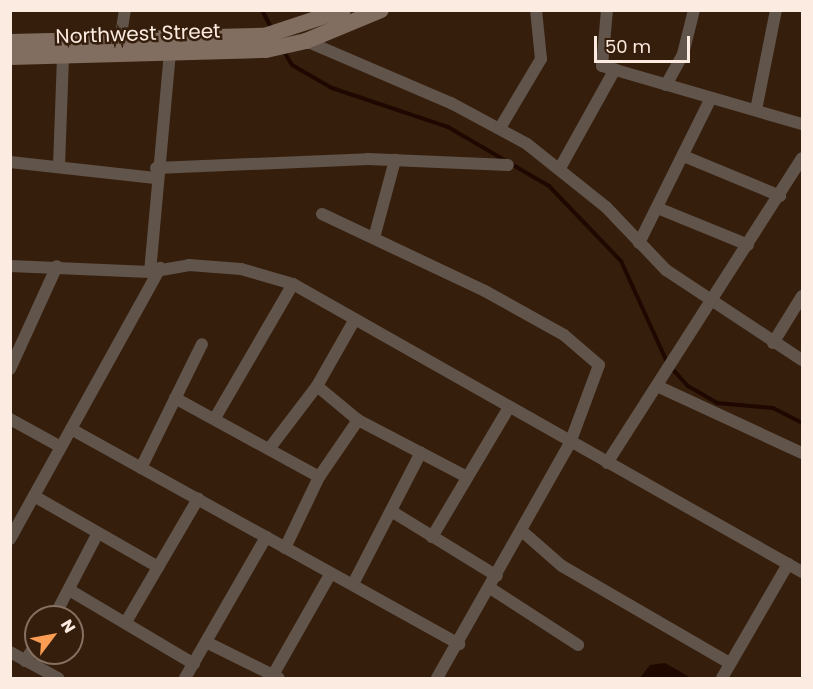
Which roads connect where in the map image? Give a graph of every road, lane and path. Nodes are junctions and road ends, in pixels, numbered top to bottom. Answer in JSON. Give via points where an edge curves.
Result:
{"nodes":[{"id":1,"x":125,"y":10,"type":"edge"},
{"id":2,"x":343,"y":10,"type":"edge"},
{"id":3,"x":381,"y":10,"type":"edge"},
{"id":4,"x":536,"y":10,"type":"edge"},
{"id":5,"x":607,"y":10,"type":"edge"},
{"id":6,"x":694,"y":10,"type":"edge"},
{"id":7,"x":776,"y":10,"type":"edge"},
{"id":8,"x":287,"y":39,"type":"junction"},
{"id":9,"x":306,"y":40,"type":"junction"},
{"id":10,"x":120,"y":41,"type":"junction"},
{"id":11,"x":10,"y":42,"type":"edge"},
{"id":12,"x":265,"y":43,"type":"junction"},
{"id":13,"x":170,"y":54,"type":"junction"},
{"id":14,"x":10,"y":57,"type":"edge"},
{"id":15,"x":63,"y":58,"type":"junction"},
{"id":16,"x":615,"y":69,"type":"junction"},
{"id":17,"x":666,"y":85,"type":"junction"},
{"id":18,"x":711,"y":98,"type":"junction"},
{"id":19,"x":756,"y":110,"type":"junction"},
{"id":20,"x":802,"y":124,"type":"edge"},
{"id":21,"x":500,"y":128,"type":"junction"},
{"id":22,"x":686,"y":157,"type":"junction"},
{"id":23,"x":802,"y":158,"type":"edge"},
{"id":24,"x":396,"y":160,"type":"junction"},
{"id":25,"x":10,"y":162,"type":"edge"},
{"id":26,"x":508,"y":165,"type":"dead end"},
{"id":27,"x":59,"y":166,"type":"junction"},
{"id":28,"x":560,"y":168,"type":"junction"},
{"id":29,"x":156,"y":173,"type":"junction"},
{"id":30,"x":780,"y":196,"type":"junction"},
{"id":31,"x":660,"y":209,"type":"junction"},
{"id":32,"x":322,"y":214,"type":"dead end"},
{"id":33,"x":374,"y":238,"type":"junction"},
{"id":34,"x":639,"y":243,"type":"junction"},
{"id":35,"x":748,"y":244,"type":"junction"},
{"id":36,"x":10,"y":266,"type":"edge"},
{"id":37,"x":57,"y":266,"type":"junction"},
{"id":38,"x":155,"y":270,"type":"junction"},
{"id":39,"x":293,"y":284,"type":"junction"},
{"id":40,"x":802,"y":296,"type":"edge"},
{"id":41,"x":710,"y":302,"type":"junction"},
{"id":42,"x":354,"y":319,"type":"junction"},
{"id":43,"x":773,"y":343,"type":"junction"},
{"id":44,"x":202,"y":344,"type":"dead end"},
{"id":45,"x":802,"y":360,"type":"edge"},
{"id":46,"x":10,"y":369,"type":"edge"},
{"id":47,"x":317,"y":386,"type":"junction"},
{"id":48,"x":657,"y":386,"type":"junction"},
{"id":49,"x":175,"y":398,"type":"junction"},
{"id":50,"x":508,"y":409,"type":"junction"},
{"id":51,"x":215,"y":418,"type":"junction"},
{"id":52,"x":10,"y":419,"type":"edge"},
{"id":53,"x":358,"y":420,"type":"junction"},
{"id":54,"x":71,"y":429,"type":"junction"},
{"id":55,"x":570,"y":443,"type":"junction"},
{"id":56,"x":61,"y":447,"type":"junction"},
{"id":57,"x":269,"y":449,"type":"junction"},
{"id":58,"x":421,"y":452,"type":"junction"},
{"id":59,"x":802,"y":453,"type":"edge"},
{"id":60,"x":607,"y":464,"type":"junction"},
{"id":61,"x":141,"y":468,"type":"junction"},
{"id":62,"x":465,"y":476,"type":"junction"},
{"id":63,"x":319,"y":477,"type":"junction"},
{"id":64,"x":34,"y":496,"type":"junction"},
{"id":65,"x":198,"y":499,"type":"junction"},
{"id":66,"x":10,"y":511,"type":"edge"},
{"id":67,"x":391,"y":511,"type":"junction"},
{"id":68,"x":22,"y":518,"type":"junction"},
{"id":69,"x":523,"y":532,"type":"junction"},
{"id":70,"x":98,"y":533,"type":"junction"},
{"id":71,"x":266,"y":537,"type":"junction"},
{"id":72,"x":432,"y":537,"type":"junction"},
{"id":73,"x":10,"y":539,"type":"edge"},
{"id":74,"x":285,"y":548,"type":"junction"},
{"id":75,"x":788,"y":564,"type":"junction"},
{"id":76,"x":158,"y":567,"type":"junction"},
{"id":77,"x":802,"y":572,"type":"edge"},
{"id":78,"x":331,"y":573,"type":"junction"},
{"id":79,"x":497,"y":576,"type":"junction"},
{"id":80,"x":353,"y":584,"type":"junction"},
{"id":81,"x":490,"y":588,"type":"junction"},
{"id":82,"x":71,"y":591,"type":"junction"},
{"id":83,"x":62,"y":605,"type":"edge"},
{"id":84,"x":126,"y":622,"type":"junction"},
{"id":85,"x":207,"y":642,"type":"junction"},
{"id":86,"x":459,"y":644,"type":"junction"},
{"id":87,"x":578,"y":645,"type":"dead end"},
{"id":88,"x":10,"y":652,"type":"edge"},
{"id":89,"x":24,"y":660,"type":"edge"},
{"id":90,"x":729,"y":663,"type":"junction"},
{"id":91,"x":194,"y":664,"type":"junction"},
{"id":92,"x":32,"y":665,"type":"edge"},
{"id":93,"x":52,"y":677,"type":"edge"},
{"id":94,"x":276,"y":677,"type":"edge"},
{"id":95,"x":441,"y":677,"type":"edge"},
{"id":96,"x":185,"y":678,"type":"edge"},
{"id":97,"x":722,"y":678,"type":"edge"}],
"edges":[{"from":1,"to":10,"type":"street"},
{"from":2,"to":8,"type":"main road"},
{"from":3,"to":9,"type":"main road"},
{"from":4,"to":21,"type":"street","via":[[541,59]]},
{"from":5,"to":16,"type":"street","via":[[602,66]]},
{"from":6,"to":17,"type":"street","via":[[683,54]]},
{"from":7,"to":19,"type":"street"},
{"from":8,"to":9,"type":"main road"},
{"from":8,"to":12,"type":"main road"},
{"from":9,"to":21,"type":"street"},
{"from":10,"to":11,"type":"main road","name":"Northwest Street"},
{"from":10,"to":12,"type":"main road","name":"Northwest Street"},
{"from":12,"to":13,"type":"main road","name":"Northwest Street"},
{"from":13,"to":15,"type":"main road","name":"Northwest Street"},
{"from":13,"to":29,"type":"street"},
{"from":14,"to":15,"type":"main road","name":"Northwest Street"},
{"from":15,"to":27,"type":"street"},
{"from":16,"to":17,"type":"street"},
{"from":16,"to":28,"type":"street"},
{"from":17,"to":18,"type":"street"},
{"from":18,"to":19,"type":"street"},
{"from":18,"to":22,"type":"street"},
{"from":19,"to":20,"type":"street"},
{"from":21,"to":28,"type":"street"},
{"from":22,"to":30,"type":"street"},
{"from":22,"to":31,"type":"street"},
{"from":23,"to":30,"type":"street"},
{"from":24,"to":26,"type":"street"},
{"from":24,"to":29,"type":"street"},
{"from":24,"to":33,"type":"street"},
{"from":25,"to":27,"type":"street"},
{"from":27,"to":29,"type":"street"},
{"from":28,"to":34,"type":"street"},
{"from":29,"to":38,"type":"street"},
{"from":30,"to":35,"type":"street"},
{"from":31,"to":34,"type":"street"},
{"from":31,"to":35,"type":"street"},
{"from":32,"to":33,"type":"street"},
{"from":33,"to":55,"type":"street","via":[[485,291],[596,361],[599,376]]},
{"from":34,"to":41,"type":"street"},
{"from":35,"to":41,"type":"street"},
{"from":36,"to":37,"type":"street"},
{"from":37,"to":38,"type":"street"},
{"from":37,"to":46,"type":"street"},
{"from":38,"to":39,"type":"street","via":[[242,269]]},
{"from":38,"to":54,"type":"street"},
{"from":39,"to":42,"type":"street"},
{"from":39,"to":51,"type":"street"},
{"from":40,"to":43,"type":"street"},
{"from":41,"to":43,"type":"street"},
{"from":41,"to":48,"type":"street"},
{"from":42,"to":47,"type":"street"},
{"from":42,"to":50,"type":"street"},
{"from":43,"to":45,"type":"street"},
{"from":44,"to":49,"type":"street"},
{"from":47,"to":53,"type":"street"},
{"from":47,"to":57,"type":"street"},
{"from":48,"to":59,"type":"street"},
{"from":48,"to":60,"type":"street"},
{"from":49,"to":51,"type":"street"},
{"from":49,"to":61,"type":"street"},
{"from":50,"to":55,"type":"street"},
{"from":50,"to":62,"type":"street"},
{"from":51,"to":57,"type":"street"},
{"from":52,"to":56,"type":"street"},
{"from":53,"to":58,"type":"street"},
{"from":53,"to":63,"type":"street"},
{"from":54,"to":56,"type":"street"},
{"from":54,"to":61,"type":"street"},
{"from":55,"to":60,"type":"street"},
{"from":55,"to":69,"type":"street"},
{"from":56,"to":64,"type":"street"},
{"from":57,"to":63,"type":"street"},
{"from":58,"to":62,"type":"street"},
{"from":58,"to":67,"type":"street"},
{"from":60,"to":75,"type":"street"},
{"from":61,"to":65,"type":"street"},
{"from":62,"to":72,"type":"street"},
{"from":63,"to":74,"type":"street"},
{"from":64,"to":68,"type":"street"},
{"from":64,"to":70,"type":"street"},
{"from":65,"to":71,"type":"street"},
{"from":65,"to":76,"type":"street"},
{"from":66,"to":68,"type":"street"},
{"from":67,"to":72,"type":"street"},
{"from":67,"to":80,"type":"street"},
{"from":68,"to":73,"type":"street"},
{"from":69,"to":79,"type":"street"},
{"from":69,"to":90,"type":"street","via":[[562,566]]},
{"from":70,"to":76,"type":"street"},
{"from":70,"to":82,"type":"street"},
{"from":71,"to":74,"type":"street"},
{"from":71,"to":85,"type":"street"},
{"from":72,"to":79,"type":"street"},
{"from":74,"to":78,"type":"street"},
{"from":75,"to":77,"type":"street"},
{"from":75,"to":90,"type":"street"},
{"from":76,"to":84,"type":"street"},
{"from":78,"to":80,"type":"street"},
{"from":78,"to":94,"type":"street"},
{"from":79,"to":81,"type":"street"},
{"from":80,"to":86,"type":"street"},
{"from":81,"to":86,"type":"street"},
{"from":81,"to":87,"type":"street"},
{"from":82,"to":83,"type":"street"},
{"from":82,"to":84,"type":"street"},
{"from":84,"to":91,"type":"street"},
{"from":85,"to":91,"type":"street"},
{"from":85,"to":94,"type":"street"},
{"from":86,"to":95,"type":"street"},
{"from":88,"to":89,"type":"street"},
{"from":90,"to":97,"type":"street"},
{"from":91,"to":96,"type":"street"},
{"from":92,"to":93,"type":"street"}]}
